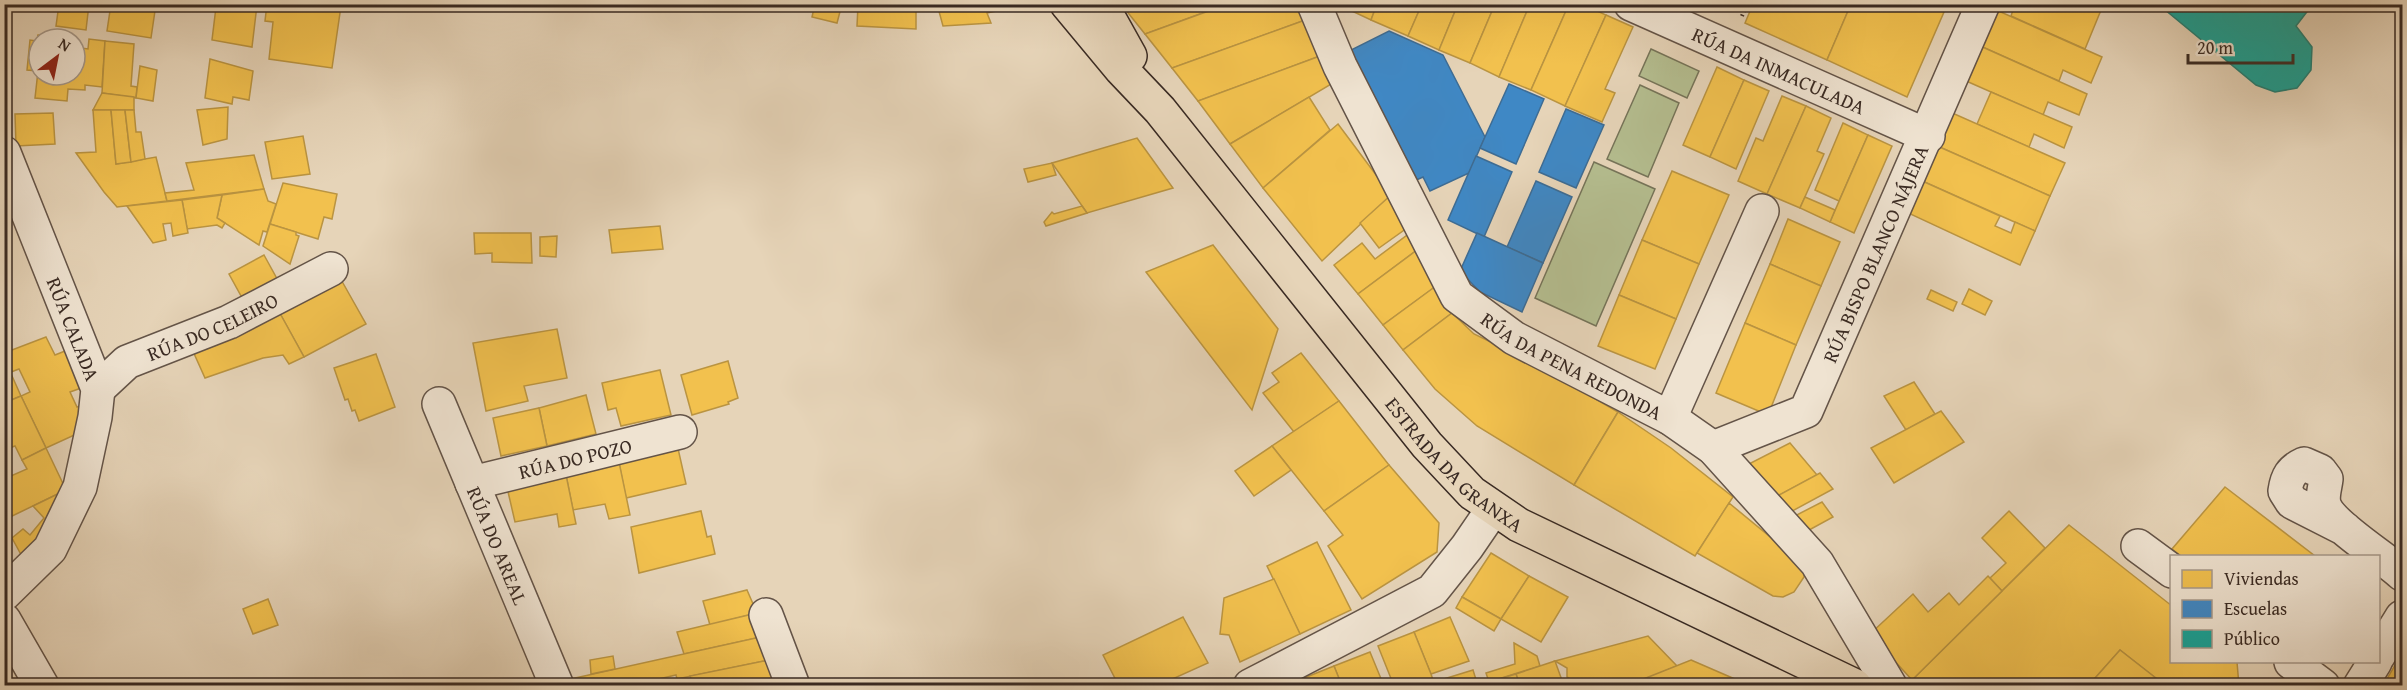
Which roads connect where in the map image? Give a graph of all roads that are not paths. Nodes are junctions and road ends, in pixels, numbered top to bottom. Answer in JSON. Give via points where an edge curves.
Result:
{"nodes":[{"id":1,"x":1067,"y":4,"type":"edge"},
{"id":2,"x":1101,"y":4,"type":"edge"},
{"id":3,"x":1314,"y":4,"type":"edge"},
{"id":4,"x":1631,"y":4,"type":"edge"},
{"id":5,"x":1983,"y":4,"type":"edge"},
{"id":6,"x":1160,"y":110,"type":"junction"},
{"id":7,"x":1928,"y":136,"type":"junction"},
{"id":8,"x":4,"y":153,"type":"edge"},
{"id":9,"x":1762,"y":211,"type":"dead end"},
{"id":10,"x":331,"y":269,"type":"dead end"},
{"id":11,"x":98,"y":389,"type":"junction"},
{"id":12,"x":439,"y":404,"type":"dead end"},
{"id":13,"x":1670,"y":418,"type":"junction"},
{"id":14,"x":680,"y":432,"type":"dead end"},
{"id":15,"x":1713,"y":448,"type":"junction"},
{"id":16,"x":472,"y":483,"type":"junction"},
{"id":17,"x":1493,"y":509,"type":"junction"},
{"id":18,"x":2345,"y":529,"type":"dead end"},
{"id":19,"x":2138,"y":546,"type":"dead end"},
{"id":20,"x":2379,"y":555,"type":"edge"},
{"id":21,"x":2380,"y":556,"type":"edge"},
{"id":22,"x":2170,"y":570,"type":"edge"},
{"id":23,"x":2403,"y":574,"type":"edge"},
{"id":24,"x":4,"y":594,"type":"edge"},
{"id":25,"x":766,"y":615,"type":"dead end"},
{"id":26,"x":2403,"y":617,"type":"edge"},
{"id":27,"x":4,"y":620,"type":"edge"},
{"id":28,"x":2380,"y":654,"type":"edge"},
{"id":29,"x":2292,"y":663,"type":"edge"},
{"id":30,"x":2374,"y":663,"type":"edge"},
{"id":31,"x":42,"y":686,"type":"edge"},
{"id":32,"x":557,"y":686,"type":"edge"},
{"id":33,"x":793,"y":686,"type":"edge"},
{"id":34,"x":1250,"y":686,"type":"edge"},
{"id":35,"x":1855,"y":686,"type":"edge"},
{"id":36,"x":1890,"y":686,"type":"edge"},
{"id":37,"x":2323,"y":686,"type":"edge"},
{"id":38,"x":2360,"y":686,"type":"edge"}],
"edges":[{"from":1,"to":6,"type":"main road","name":"ESTRADA DA GRANXA"},
{"from":2,"to":6,"type":"main road","name":"ESTRADA DA GRANXA"},
{"from":3,"to":13,"type":"street","name":"RÚA DA PENA REDONDA","via":[[1340,66],[1457,296],[1514,338]]},
{"from":4,"to":7,"type":"street","name":"RÚA DA INMACULADA"},
{"from":5,"to":7,"type":"street","name":"RÚA BISPO BLANCO NÁJERA"},
{"from":6,"to":17,"type":"main road","name":"ESTRADA DA GRANXA","via":[[1427,445],[1472,494]]},
{"from":7,"to":15,"type":"street","name":"RÚA BISPO BLANCO NÁJERA","via":[[1806,411]]},
{"from":8,"to":11,"type":"street","name":"RÚA CALADA"},
{"from":9,"to":13,"type":"street"},
{"from":10,"to":11,"type":"street","name":"RÚA DO CELEIRO","via":[[229,322],[127,362]]},
{"from":11,"to":24,"type":"street","name":"RÚA CALADA","via":[[80,488],[50,549]]},
{"from":12,"to":16,"type":"street","name":"RÚA DO AREAL"},
{"from":13,"to":15,"type":"street","name":"RÚA DA PENA REDONDA"},
{"from":14,"to":16,"type":"street","name":"RÚA DO POZO"},
{"from":15,"to":36,"type":"street","name":"RÚA DA PENA REDONDA","via":[[1816,563]]},
{"from":16,"to":32,"type":"street","name":"RÚA DO AREAL"},
{"from":17,"to":34,"type":"street","via":[[1432,591]]},
{"from":17,"to":35,"type":"main road","name":"ESTRADA DA GRANXA"},
{"from":18,"to":20,"type":"street"},
{"from":19,"to":22,"type":"street"},
{"from":21,"to":23,"type":"street"},
{"from":25,"to":33,"type":"street"},
{"from":26,"to":28,"type":"street"},
{"from":27,"to":31,"type":"street"},
{"from":29,"to":37,"type":"street"},
{"from":30,"to":38,"type":"street"}]}
